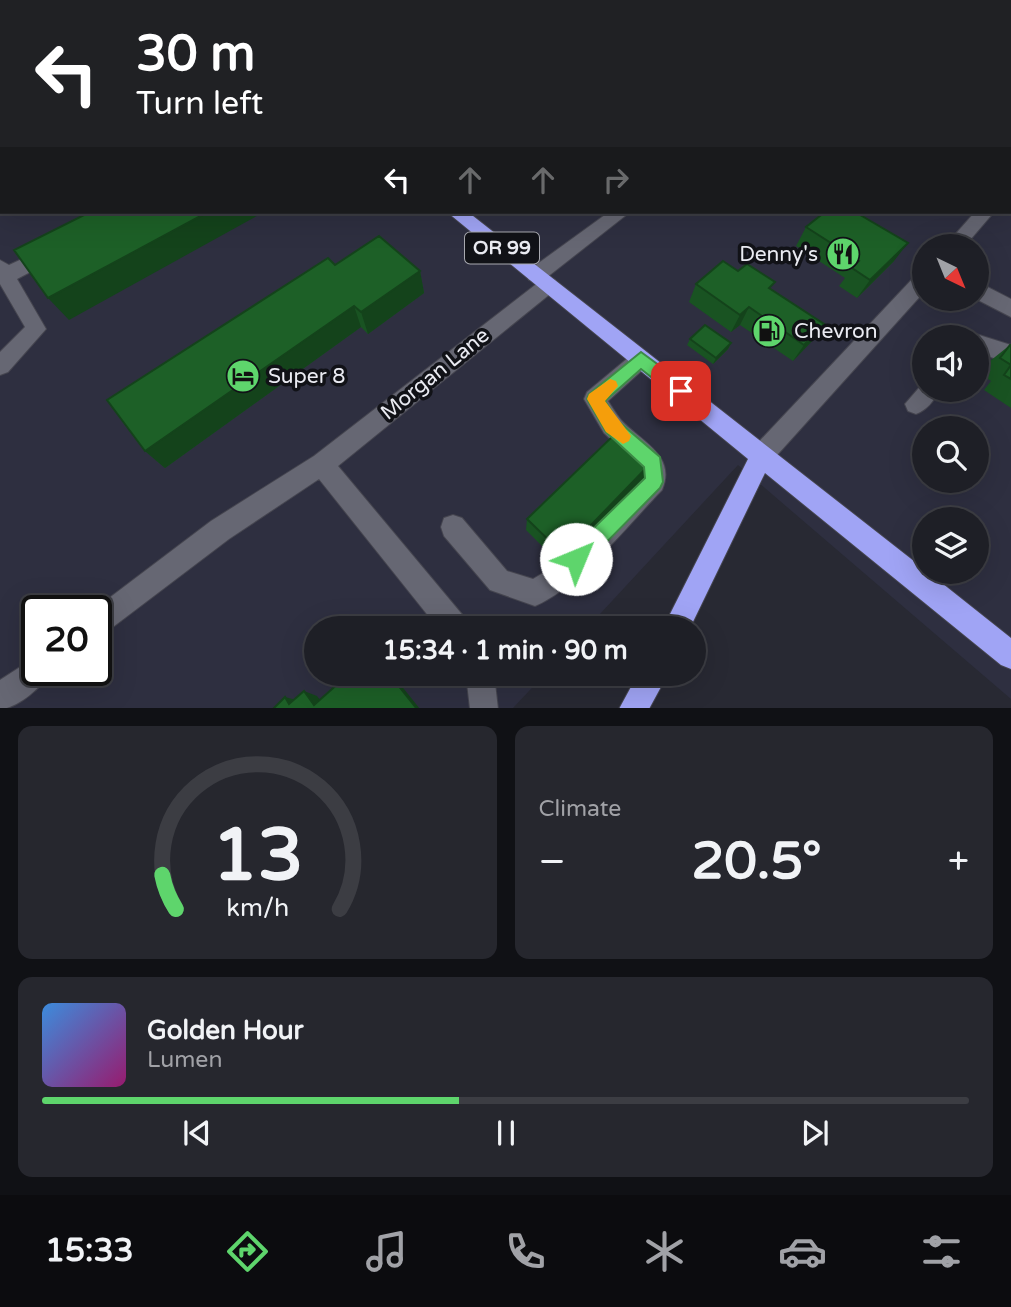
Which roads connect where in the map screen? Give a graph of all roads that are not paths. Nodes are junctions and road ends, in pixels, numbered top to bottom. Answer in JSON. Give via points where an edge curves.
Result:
{"nodes":[{"id":1,"x":459,"y":214,"type":"edge"},
{"id":2,"x":619,"y":214,"type":"edge"},
{"id":3,"x":983,"y":214,"type":"edge"},
{"id":4,"x":965,"y":234,"type":"edge"},
{"id":5,"x":62,"y":247,"type":"edge"},
{"id":6,"x":3,"y":272,"type":"edge"},
{"id":7,"x":542,"y":280,"type":"junction"},
{"id":8,"x":912,"y":292,"type":"edge"},
{"id":9,"x":989,"y":296,"type":"edge"},
{"id":10,"x":1011,"y":309,"type":"edge"},
{"id":11,"x":989,"y":346,"type":"edge"},
{"id":12,"x":1011,"y":355,"type":"edge"},
{"id":13,"x":641,"y":359,"type":"junction"},
{"id":14,"x":0,"y":366,"type":"edge"},
{"id":15,"x":761,"y":456,"type":"junction"},
{"id":16,"x":322,"y":464,"type":"junction"},
{"id":17,"x":453,"y":527,"type":"dead end"},
{"id":18,"x":112,"y":612,"type":"edge"},
{"id":19,"x":444,"y":616,"type":"edge"},
{"id":20,"x":682,"y":616,"type":"edge"},
{"id":21,"x":1011,"y":655,"type":"edge"},
{"id":22,"x":21,"y":682,"type":"edge"},
{"id":23,"x":481,"y":686,"type":"edge"},
{"id":24,"x":647,"y":686,"type":"edge"},
{"id":25,"x":0,"y":698,"type":"edge"},
{"id":26,"x":484,"y":708,"type":"edge"},
{"id":27,"x":634,"y":708,"type":"edge"}],
"edges":[{"from":1,"to":7,"type":"highway","number":"OR 99"},
{"from":2,"to":7,"type":"street","name":"Morgan Lane"},
{"from":3,"to":4,"type":"street"},
{"from":5,"to":6,"type":"street"},
{"from":6,"to":14,"type":"street","via":[[36,330]]},
{"from":7,"to":13,"type":"highway","number":"OR 99"},
{"from":7,"to":16,"type":"street","name":"Morgan Lane"},
{"from":8,"to":15,"type":"street"},
{"from":9,"to":10,"type":"street"},
{"from":11,"to":12,"type":"street"},
{"from":13,"to":15,"type":"highway","number":"OR 99"},
{"from":13,"to":17,"type":"street","via":[[595,399],[612,426],[653,463],[654,482],[557,579],[535,593],[499,581]]},
{"from":15,"to":20,"type":"highway"},
{"from":15,"to":21,"type":"highway","number":"OR 99"},
{"from":16,"to":18,"type":"street","name":"Morgan Lane","via":[[219,530]]},
{"from":16,"to":19,"type":"street"},
{"from":22,"to":25,"type":"street"},
{"from":23,"to":26,"type":"street"},
{"from":24,"to":27,"type":"highway"}]}
